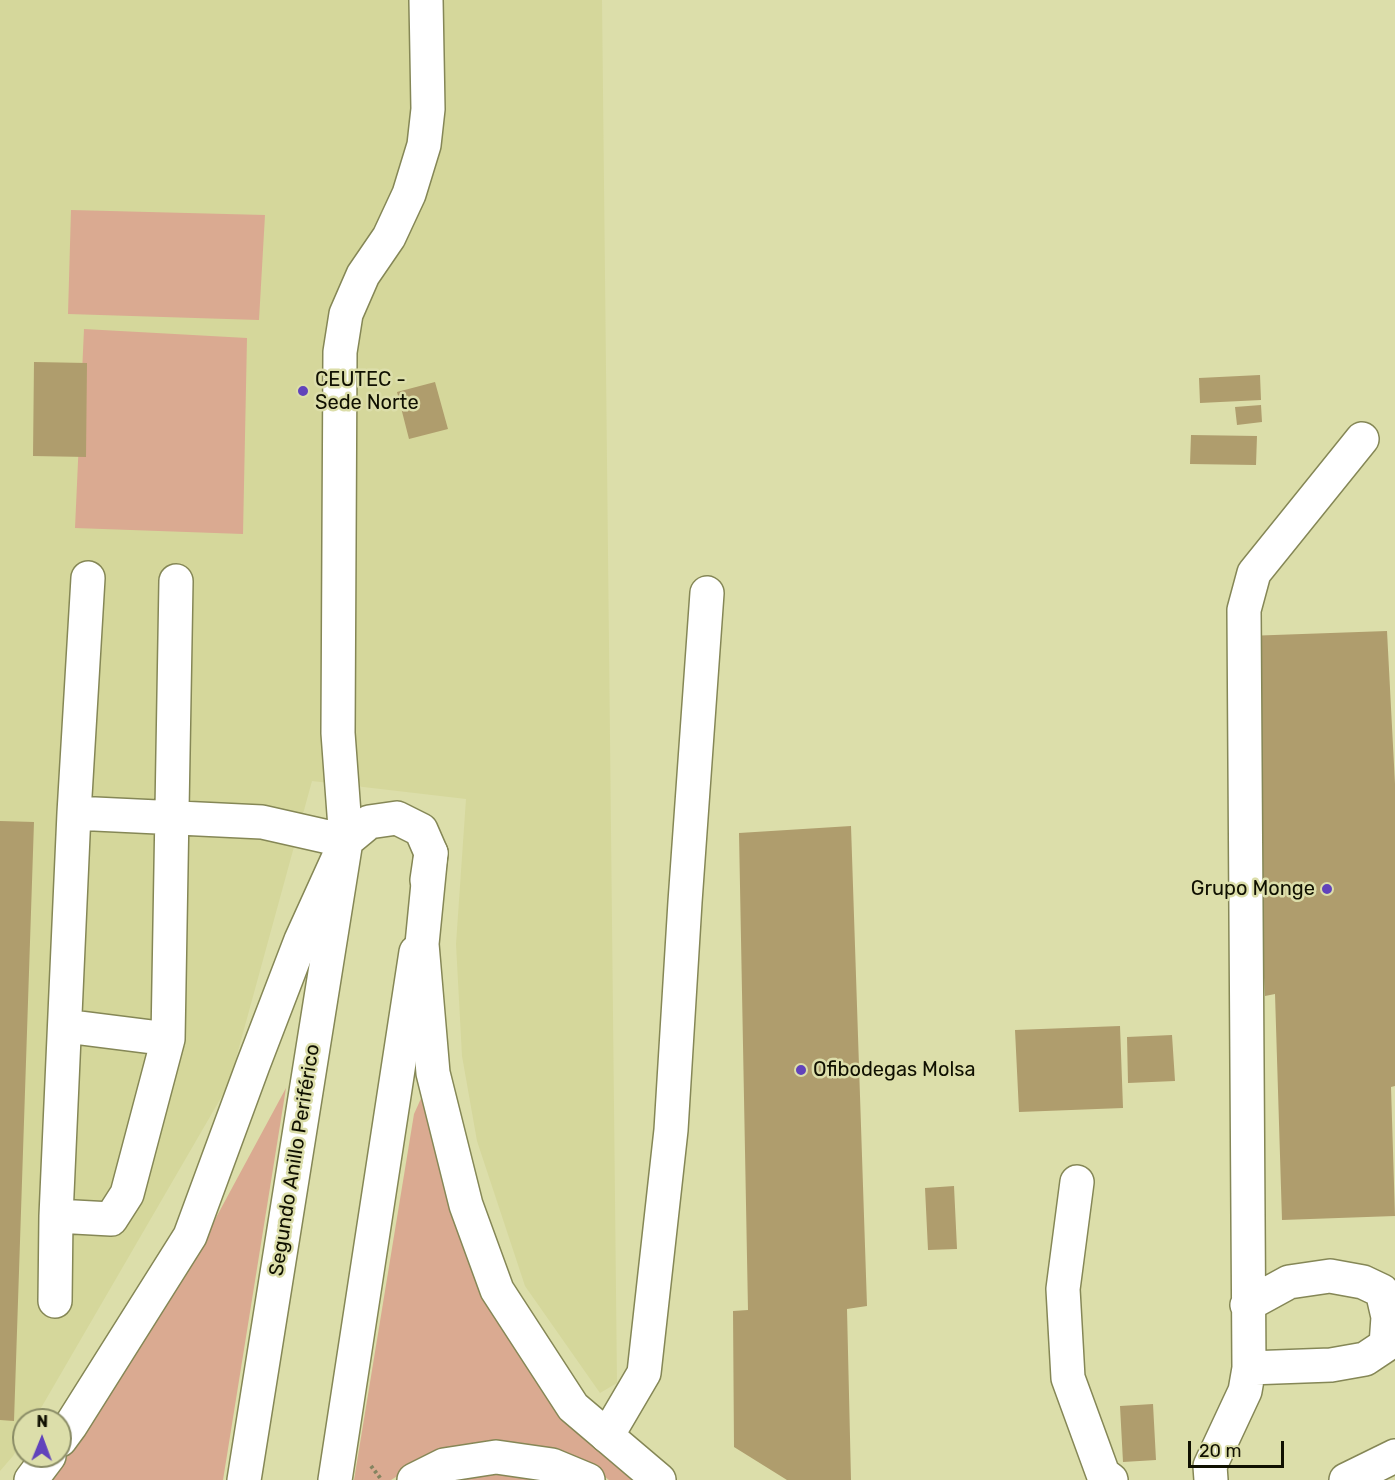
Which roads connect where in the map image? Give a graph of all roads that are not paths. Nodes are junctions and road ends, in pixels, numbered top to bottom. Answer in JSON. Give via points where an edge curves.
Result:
{"nodes":[{"id":1,"x":426,"y":0,"type":"edge"},
{"id":2,"x":1362,"y":439,"type":"dead end"},
{"id":3,"x":88,"y":578,"type":"dead end"},
{"id":4,"x":176,"y":581,"type":"dead end"},
{"id":5,"x":707,"y":593,"type":"dead end"},
{"id":6,"x":74,"y":813,"type":"junction"},
{"id":7,"x":171,"y":817,"type":"junction"},
{"id":8,"x":346,"y":841,"type":"junction"},
{"id":9,"x":431,"y":853,"type":"junction"},
{"id":10,"x":65,"y":1026,"type":"junction"},
{"id":11,"x":168,"y":1040,"type":"junction"},
{"id":12,"x":1077,"y":1182,"type":"dead end"},
{"id":13,"x":56,"y":1216,"type":"junction"},
{"id":14,"x":55,"y":1301,"type":"dead end"},
{"id":15,"x":1247,"y":1305,"type":"junction"},
{"id":16,"x":1249,"y":1368,"type":"junction"},
{"id":17,"x":72,"y":1423,"type":"edge"},
{"id":18,"x":607,"y":1436,"type":"junction"},
{"id":19,"x":1395,"y":1456,"type":"edge"},
{"id":20,"x":244,"y":1480,"type":"edge"},
{"id":21,"x":335,"y":1480,"type":"edge"},
{"id":22,"x":414,"y":1480,"type":"edge"},
{"id":23,"x":588,"y":1480,"type":"edge"},
{"id":24,"x":659,"y":1480,"type":"edge"},
{"id":25,"x":1111,"y":1480,"type":"edge"},
{"id":26,"x":1211,"y":1480,"type":"edge"},
{"id":27,"x":1346,"y":1480,"type":"edge"}],
"edges":[{"from":1,"to":8,"type":"main road","name":"Segundo Anillo Periférico","via":[[428,109],[424,145],[399,216],[363,275],[346,314],[340,352],[338,733]]},
{"from":2,"to":15,"type":"main road","via":[[1254,573],[1244,610]]},
{"from":3,"to":6,"type":"main road"},
{"from":4,"to":7,"type":"main road"},
{"from":5,"to":18,"type":"main road","via":[[670,1131],[644,1373]]},
{"from":6,"to":7,"type":"main road"},
{"from":6,"to":10,"type":"main road"},
{"from":7,"to":8,"type":"main road","via":[[262,822]]},
{"from":7,"to":11,"type":"main road"},
{"from":8,"to":9,"type":"main road","via":[[369,822],[397,818],[420,830]]},
{"from":8,"to":17,"type":"main road","via":[[301,940],[190,1236]]},
{"from":8,"to":20,"type":"main road","name":"Segundo Anillo Periférico"},
{"from":9,"to":18,"type":"main road","via":[[422,944],[433,1073],[466,1206],[497,1290],[573,1407]]},
{"from":9,"to":21,"type":"main road"},
{"from":10,"to":11,"type":"main road"},
{"from":10,"to":13,"type":"main road"},
{"from":11,"to":13,"type":"main road","via":[[126,1194],[111,1219]]},
{"from":12,"to":25,"type":"main road","via":[[1063,1289],[1068,1378],[1103,1474]]},
{"from":13,"to":14,"type":"main road"},
{"from":15,"to":16,"type":"main road"},
{"from":15,"to":16,"type":"main road","via":[[1290,1282],[1330,1276],[1363,1282],[1382,1291],[1388,1317],[1386,1345],[1365,1359],[1331,1365]]},
{"from":16,"to":26,"type":"main road","via":[[1245,1391],[1210,1466]]},
{"from":18,"to":24,"type":"main road"},
{"from":19,"to":27,"type":"main road"},
{"from":22,"to":23,"type":"main road","via":[[444,1465],[496,1456],[552,1465]]}]}
